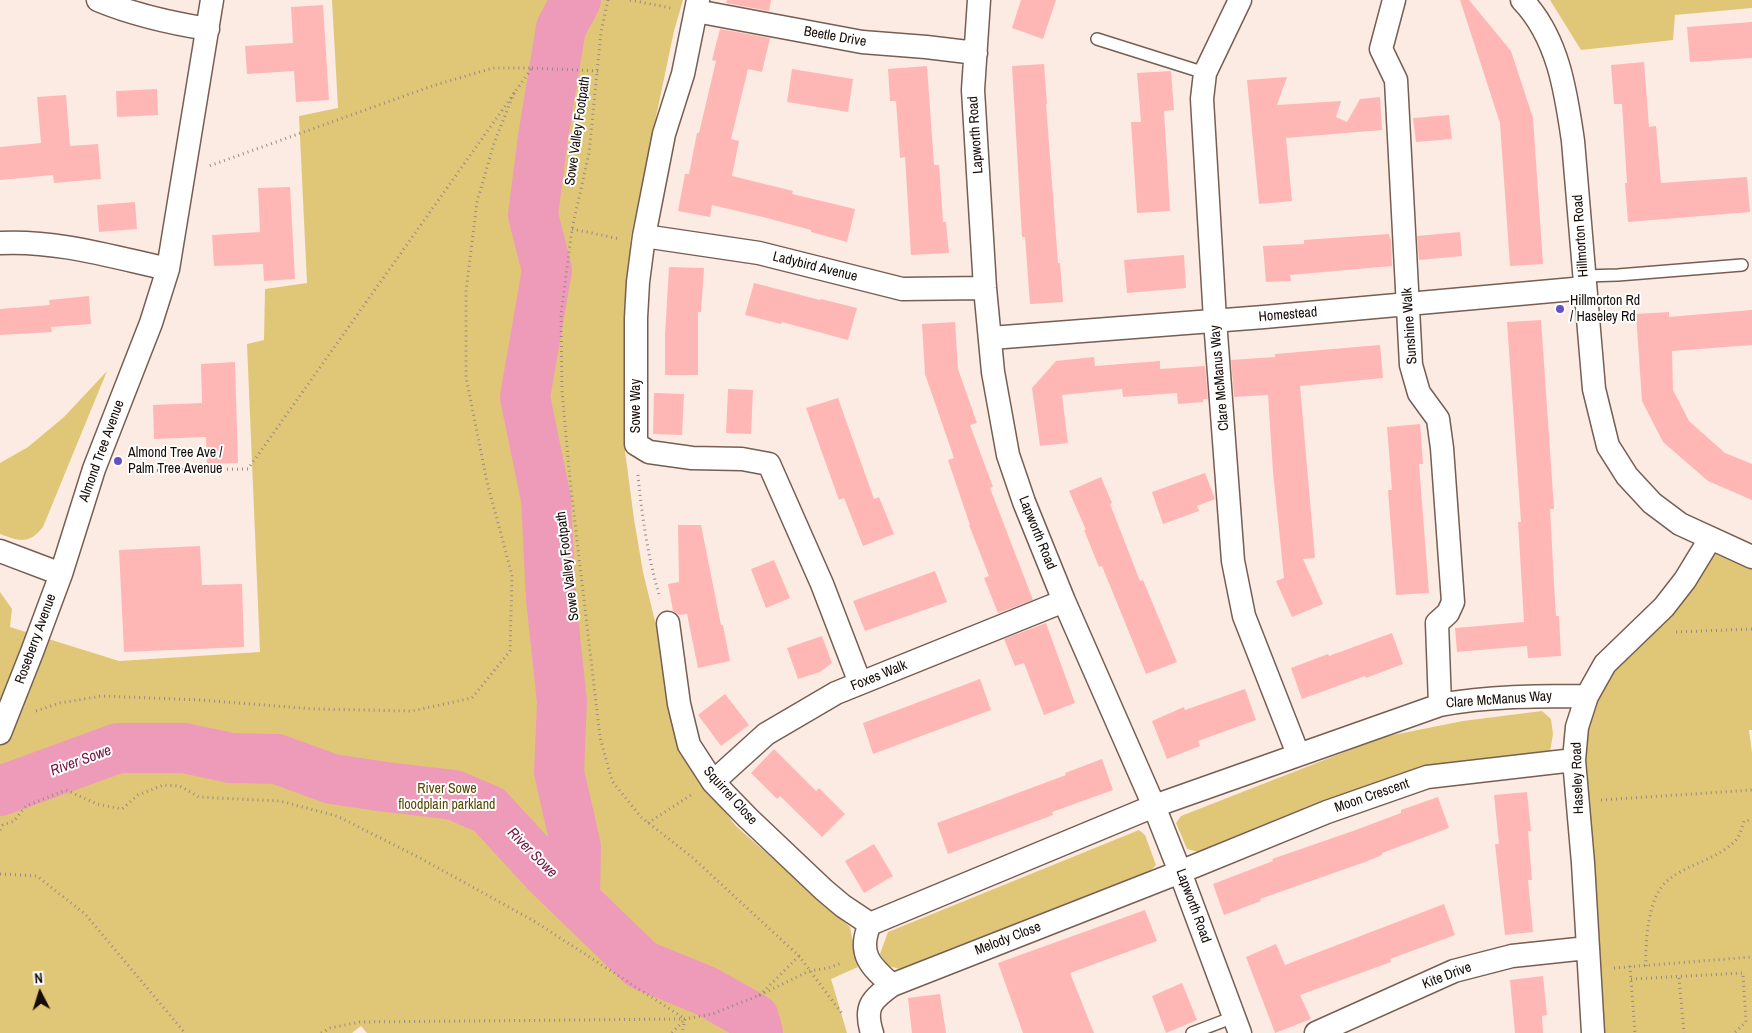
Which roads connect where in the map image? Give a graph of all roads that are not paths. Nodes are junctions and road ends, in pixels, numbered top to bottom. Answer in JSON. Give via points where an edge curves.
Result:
{"nodes":[{"id":1,"x":98,"y":0,"type":"edge"},
{"id":2,"x":212,"y":0,"type":"edge"},
{"id":3,"x":979,"y":0,"type":"edge"},
{"id":4,"x":1240,"y":0,"type":"edge"},
{"id":5,"x":1394,"y":0,"type":"edge"},
{"id":6,"x":1522,"y":0,"type":"edge"},
{"id":7,"x":697,"y":5,"type":"edge"},
{"id":8,"x":208,"y":29,"type":"junction"},
{"id":9,"x":1097,"y":39,"type":"dead end"},
{"id":10,"x":976,"y":53,"type":"junction"},
{"id":11,"x":1205,"y":73,"type":"junction"},
{"id":12,"x":644,"y":236,"type":"junction"},
{"id":13,"x":0,"y":243,"type":"edge"},
{"id":14,"x":1742,"y":265,"type":"dead end"},
{"id":15,"x":168,"y":269,"type":"junction"},
{"id":16,"x":1584,"y":282,"type":"junction"},
{"id":17,"x":985,"y":288,"type":"junction"},
{"id":18,"x":1408,"y":304,"type":"junction"},
{"id":19,"x":1215,"y":320,"type":"junction"},
{"id":20,"x":991,"y":338,"type":"junction"},
{"id":21,"x":1710,"y":539,"type":"junction"},
{"id":22,"x":0,"y":551,"type":"edge"},
{"id":23,"x":1752,"y":557,"type":"edge"},
{"id":24,"x":60,"y":574,"type":"junction"},
{"id":25,"x":1064,"y":601,"type":"junction"},
{"id":26,"x":668,"y":623,"type":"road end"},
{"id":27,"x":860,"y":684,"type":"junction"},
{"id":28,"x":1587,"y":696,"type":"junction"},
{"id":29,"x":1440,"y":705,"type":"junction"},
{"id":30,"x":2,"y":729,"type":"edge"},
{"id":31,"x":1298,"y":754,"type":"junction"},
{"id":32,"x":1574,"y":760,"type":"junction"},
{"id":33,"x":713,"y":782,"type":"junction"},
{"id":34,"x":1154,"y":806,"type":"junction"},
{"id":35,"x":1180,"y":872,"type":"junction"},
{"id":36,"x":870,"y":924,"type":"junction"},
{"id":37,"x":1588,"y":959,"type":"junction"},
{"id":38,"x":892,"y":985,"type":"junction"},
{"id":39,"x":1237,"y":1025,"type":"edge"},
{"id":40,"x":872,"y":1033,"type":"edge"},
{"id":41,"x":1192,"y":1033,"type":"edge"},
{"id":42,"x":1316,"y":1033,"type":"edge"},
{"id":43,"x":1592,"y":1033,"type":"edge"}],
"edges":[{"from":1,"to":8,"type":"street","via":[[161,21]]},
{"from":2,"to":8,"type":"street","name":"Almond Tree Avenue"},
{"from":3,"to":10,"type":"street","name":"Lapworth Road"},
{"from":4,"to":11,"type":"street","name":"Clare McManus Way"},
{"from":5,"to":18,"type":"street","name":"Sunshine Walk","via":[[1381,48],[1396,80]]},
{"from":6,"to":16,"type":"street","name":"Hillmorton Road","via":[[1542,26],[1565,90],[1574,141]]},
{"from":7,"to":10,"type":"street","name":"Beetle Drive","via":[[862,42]]},
{"from":7,"to":12,"type":"street","name":"Sowe Way","via":[[683,74],[664,134]]},
{"from":8,"to":15,"type":"street","name":"Almond Tree Avenue"},
{"from":9,"to":11,"type":"lane"},
{"from":10,"to":17,"type":"street","name":"Lapworth Road","via":[[973,90]]},
{"from":11,"to":19,"type":"street","name":"Clare McManus Way","via":[[1202,99]]},
{"from":12,"to":17,"type":"street","name":"Ladybird Avenue","via":[[759,254],[902,289]]},
{"from":12,"to":27,"type":"street","name":"Sowe Way","via":[[636,318],[636,444],[649,452],[768,464],[822,584]]},
{"from":13,"to":15,"type":"street","via":[[57,246]]},
{"from":14,"to":16,"type":"lane","via":[[1618,275]]},
{"from":15,"to":24,"type":"street","name":"Almond Tree Avenue","via":[[151,323],[94,469]]},
{"from":16,"to":18,"type":"street","name":"Homestead"},
{"from":16,"to":21,"type":"street","name":"Hillmorton Road","via":[[1594,388],[1608,446],[1627,476],[1652,502],[1680,524]]},
{"from":17,"to":20,"type":"street","name":"Lapworth Road"},
{"from":18,"to":19,"type":"street","name":"Homestead"},
{"from":18,"to":29,"type":"street","name":"Sunshine Walk","via":[[1411,365],[1419,393],[1438,419],[1443,458],[1453,602],[1438,623]]},
{"from":19,"to":20,"type":"street","name":"Homestead"},
{"from":19,"to":31,"type":"street","name":"Clare McManus Way","via":[[1233,561],[1244,616]]},
{"from":20,"to":25,"type":"street","name":"Lapworth Road","via":[[993,372],[1008,455]]},
{"from":21,"to":23,"type":"street","name":"Hillmorton Road"},
{"from":21,"to":28,"type":"street","name":"Haseley Road","via":[[1685,580],[1647,625],[1605,664]]},
{"from":22,"to":24,"type":"street"},
{"from":24,"to":30,"type":"street","name":"Roseberry Avenue"},
{"from":25,"to":27,"type":"street","name":"Foxes Walk"},
{"from":25,"to":34,"type":"street","name":"Lapworth Road"},
{"from":26,"to":33,"type":"street","name":"Squirrel Close","via":[[679,704],[689,745]]},
{"from":27,"to":33,"type":"street","name":"Foxes Walk","via":[[836,693],[766,734]]},
{"from":28,"to":29,"type":"street","name":"Clare McManus Way","via":[[1495,698]]},
{"from":28,"to":32,"type":"street","name":"Haseley Road","via":[[1577,727]]},
{"from":29,"to":31,"type":"street","name":"Clare McManus Way"},
{"from":31,"to":34,"type":"street","name":"Clare McManus Way"},
{"from":32,"to":35,"type":"street","name":"Moon Crescent","via":[[1427,777],[1327,812]]},
{"from":32,"to":37,"type":"street","name":"Haseley Road"},
{"from":33,"to":36,"type":"street","name":"Squirrel Close","via":[[818,884]]},
{"from":34,"to":35,"type":"street","name":"Lapworth Road"},
{"from":34,"to":36,"type":"street"},
{"from":35,"to":38,"type":"street","name":"Melody Close"},
{"from":35,"to":39,"type":"street","name":"Lapworth Road"},
{"from":36,"to":38,"type":"street","via":[[864,938],[866,954],[875,970]]},
{"from":37,"to":42,"type":"street","name":"Kite Drive","via":[[1512,956],[1454,971]]},
{"from":37,"to":43,"type":"street","name":"Haseley Road"},
{"from":38,"to":40,"type":"street","name":"Melody Close","via":[[874,998],[867,1018]]},
{"from":39,"to":41,"type":"lane"}]}
